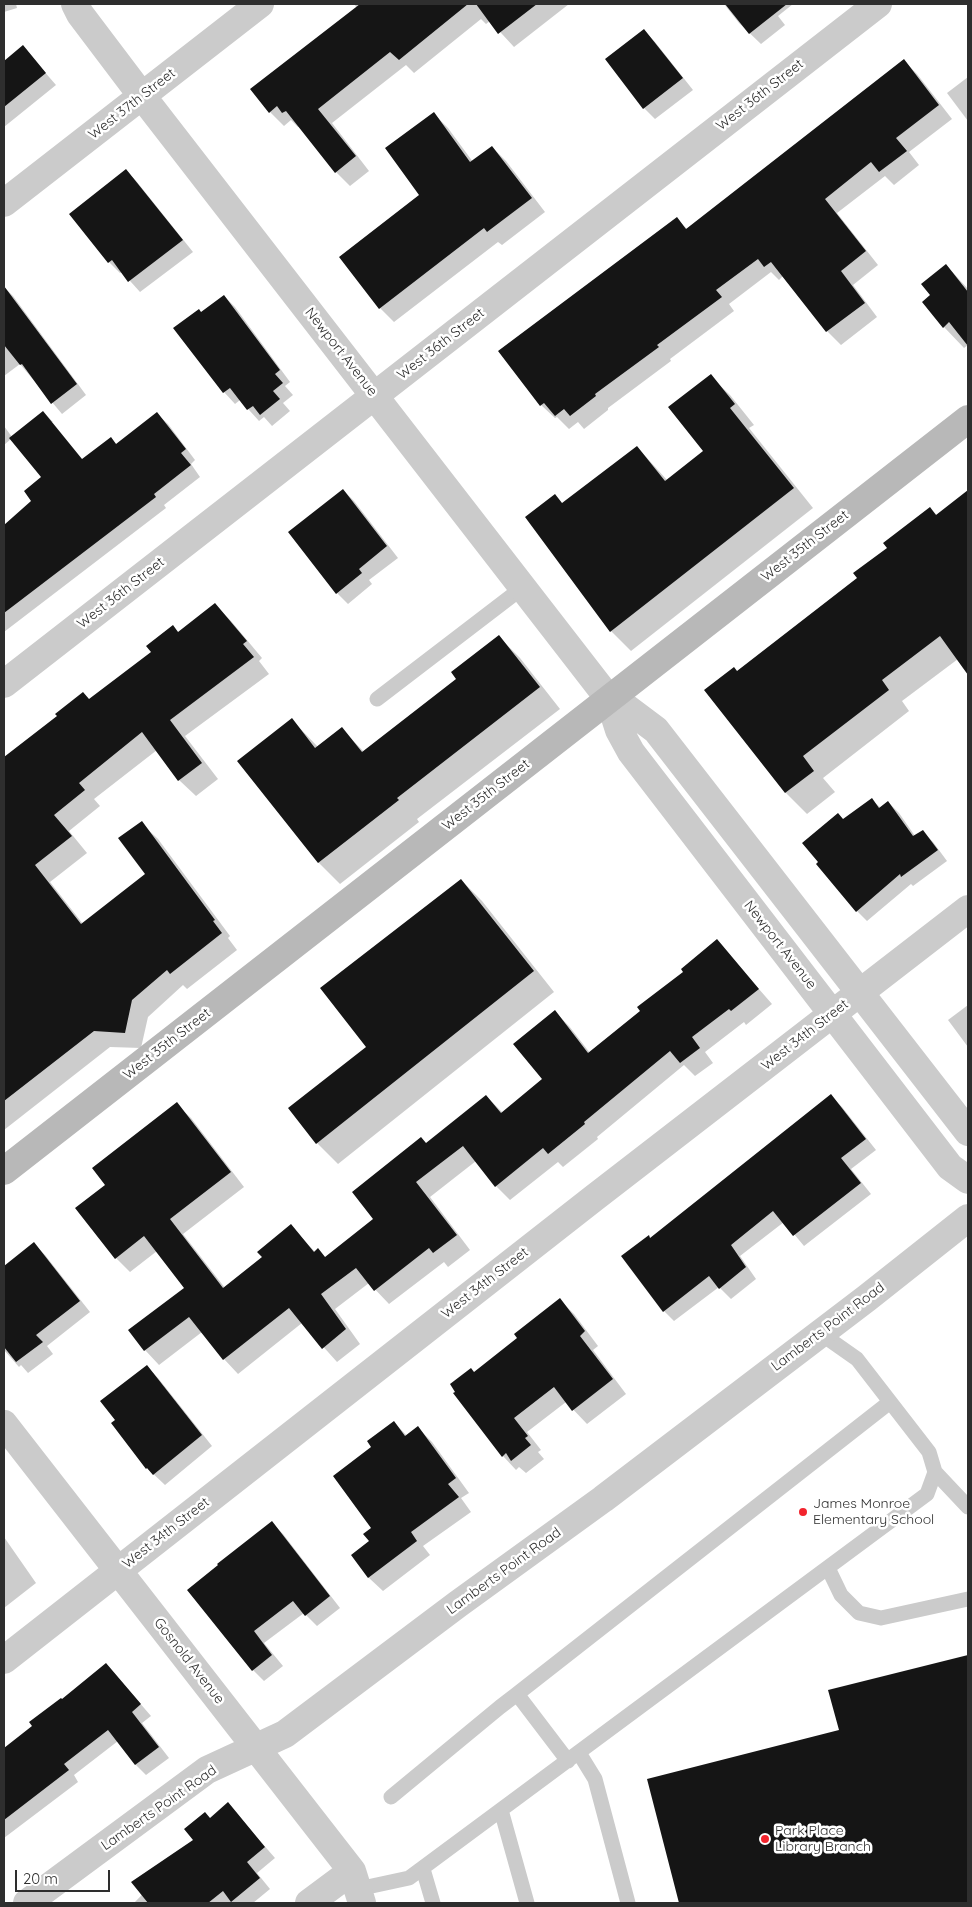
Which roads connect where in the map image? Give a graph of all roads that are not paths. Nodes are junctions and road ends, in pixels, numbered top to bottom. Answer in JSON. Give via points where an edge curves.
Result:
{"nodes":[{"id":1,"x":75,"y":4,"type":"edge"},
{"id":2,"x":260,"y":4,"type":"edge"},
{"id":3,"x":878,"y":4,"type":"edge"},
{"id":4,"x":142,"y":96,"type":"junction"},
{"id":5,"x":4,"y":203,"type":"edge"},
{"id":6,"x":374,"y":396,"type":"junction"},
{"id":7,"x":968,"y":419,"type":"edge"},
{"id":8,"x":522,"y":588,"type":"junction"},
{"id":9,"x":4,"y":684,"type":"edge"},
{"id":10,"x":377,"y":699,"type":"dead end"},
{"id":11,"x":609,"y":699,"type":"junction"},
{"id":12,"x":968,"y":909,"type":"edge"},
{"id":13,"x":861,"y":992,"type":"junction"},
{"id":14,"x":833,"y":1014,"type":"junction"},
{"id":15,"x":968,"y":1132,"type":"edge"},
{"id":16,"x":4,"y":1171,"type":"edge"},
{"id":17,"x":968,"y":1180,"type":"edge"},
{"id":18,"x":968,"y":1218,"type":"edge"},
{"id":19,"x":820,"y":1334,"type":"junction"},
{"id":20,"x":890,"y":1402,"type":"junction"},
{"id":21,"x":4,"y":1424,"type":"edge"},
{"id":22,"x":936,"y":1472,"type":"junction"},
{"id":23,"x":968,"y":1506,"type":"edge"},
{"id":24,"x":828,"y":1568,"type":"junction"},
{"id":25,"x":118,"y":1571,"type":"junction"},
{"id":26,"x":968,"y":1599,"type":"edge"},
{"id":27,"x":4,"y":1660,"type":"edge"},
{"id":28,"x":517,"y":1694,"type":"junction"},
{"id":29,"x":256,"y":1747,"type":"junction"},
{"id":30,"x":573,"y":1757,"type":"junction"},
{"id":31,"x":391,"y":1797,"type":"dead end"},
{"id":32,"x":501,"y":1810,"type":"junction"},
{"id":33,"x":423,"y":1869,"type":"junction"},
{"id":34,"x":357,"y":1888,"type":"edge"},
{"id":35,"x":27,"y":1903,"type":"edge"},
{"id":36,"x":309,"y":1903,"type":"edge"},
{"id":37,"x":433,"y":1903,"type":"edge"},
{"id":38,"x":527,"y":1903,"type":"edge"},
{"id":39,"x":628,"y":1903,"type":"edge"}],
"edges":[{"from":1,"to":4,"type":"street","name":"Newport Avenue"},
{"from":2,"to":4,"type":"street","name":"West 37th Street"},
{"from":3,"to":6,"type":"street","name":"West 36th Street"},
{"from":4,"to":5,"type":"street","name":"West 37th Street"},
{"from":4,"to":6,"type":"street","name":"Newport Avenue"},
{"from":6,"to":8,"type":"street","name":"Newport Avenue"},
{"from":6,"to":9,"type":"street","name":"West 36th Street"},
{"from":7,"to":11,"type":"street","name":"West 35th Street"},
{"from":8,"to":10,"type":"lane"},
{"from":8,"to":11,"type":"street","name":"Newport Avenue"},
{"from":11,"to":13,"type":"street","name":"Newport Avenue","via":[[656,730]]},
{"from":11,"to":14,"type":"street","name":"Newport Avenue","via":[[619,730],[631,752]]},
{"from":11,"to":16,"type":"street","name":"West 35th Street"},
{"from":12,"to":13,"type":"street","name":"West 34th Street"},
{"from":13,"to":14,"type":"street","name":"West 34th Street"},
{"from":13,"to":15,"type":"street","name":"Newport Avenue"},
{"from":14,"to":17,"type":"street","name":"Newport Avenue","via":[[950,1167]]},
{"from":14,"to":25,"type":"street","name":"West 34th Street"},
{"from":18,"to":19,"type":"street","name":"Lamberts Point Road"},
{"from":19,"to":20,"type":"lane","via":[[857,1359]]},
{"from":19,"to":29,"type":"street","name":"Lamberts Point Road","via":[[286,1734]]},
{"from":20,"to":22,"type":"lane","via":[[929,1452]]},
{"from":20,"to":28,"type":"lane"},
{"from":21,"to":25,"type":"street","name":"Gosnold Avenue"},
{"from":22,"to":23,"type":"lane"},
{"from":22,"to":24,"type":"lane","via":[[927,1494]]},
{"from":24,"to":26,"type":"lane","via":[[841,1595],[858,1613],[881,1618]]},
{"from":24,"to":30,"type":"lane"},
{"from":25,"to":27,"type":"street","name":"West 34th Street"},
{"from":25,"to":29,"type":"street","name":"Gosnold Avenue"},
{"from":28,"to":30,"type":"lane"},
{"from":28,"to":31,"type":"lane"},
{"from":29,"to":34,"type":"street","name":"Gosnold Avenue"},
{"from":29,"to":35,"type":"street","name":"Lamberts Point Road","via":[[207,1770]]},
{"from":30,"to":32,"type":"lane"},
{"from":30,"to":39,"type":"lane","via":[[595,1779]]},
{"from":32,"to":33,"type":"lane"},
{"from":32,"to":38,"type":"lane"},
{"from":33,"to":34,"type":"lane","via":[[410,1878]]},
{"from":33,"to":37,"type":"lane"},
{"from":34,"to":36,"type":"street"}]}
